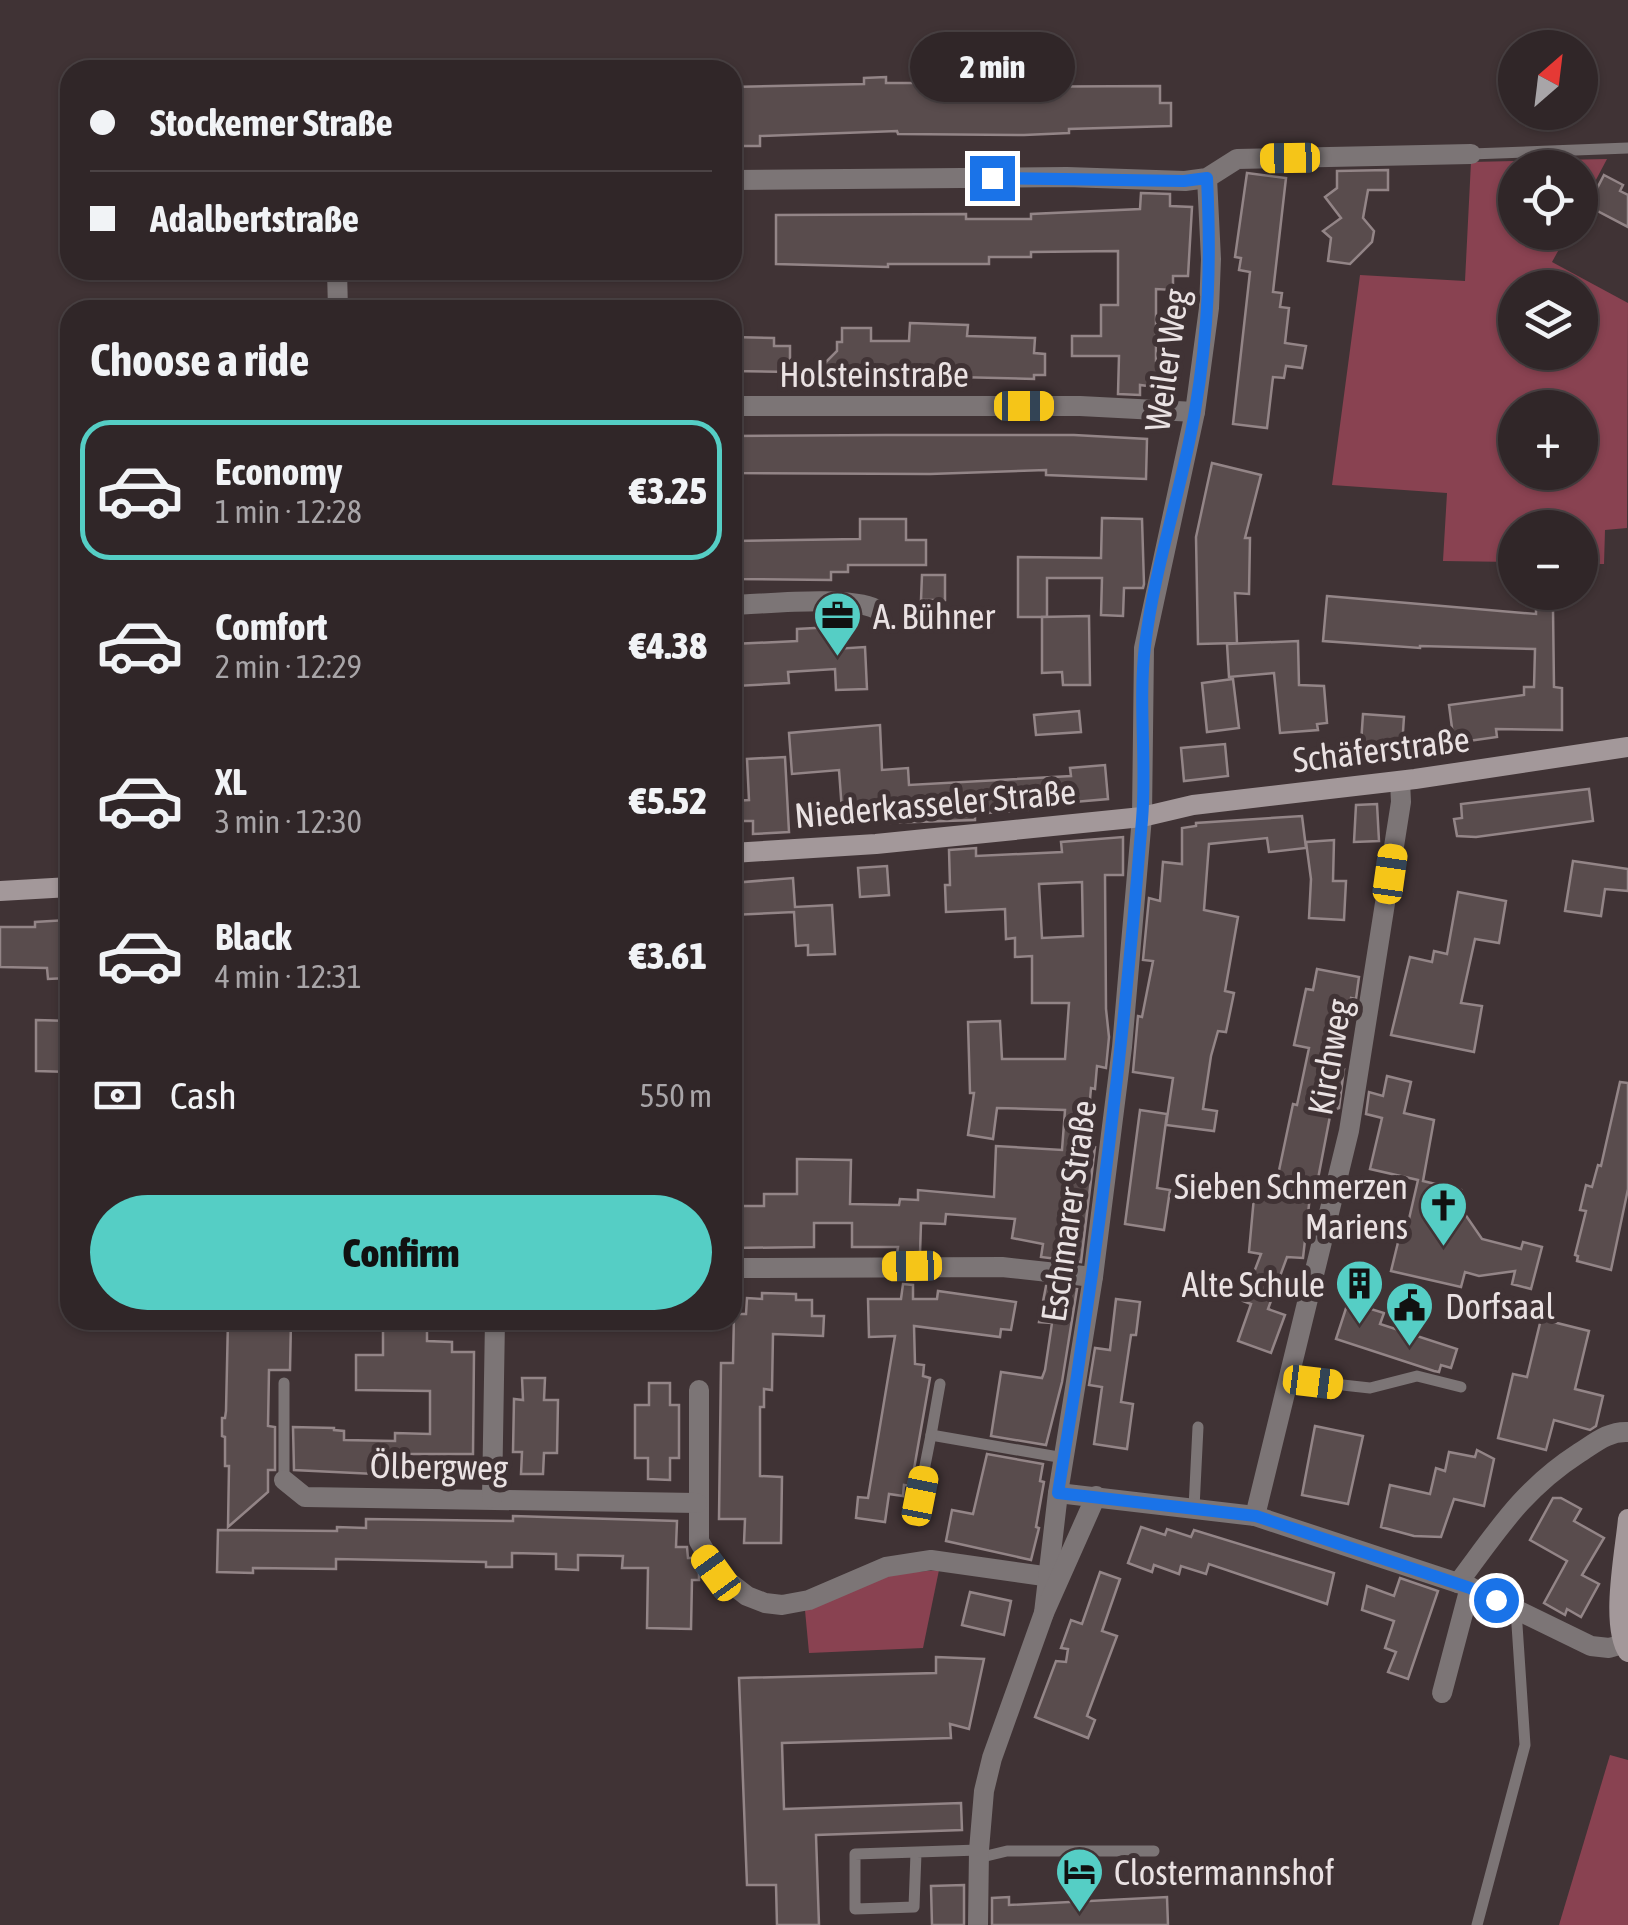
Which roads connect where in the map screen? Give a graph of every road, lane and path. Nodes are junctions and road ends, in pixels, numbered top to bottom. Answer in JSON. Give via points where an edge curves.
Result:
{"nodes":[{"id":1,"x":1628,"y":148,"type":"edge"},
{"id":2,"x":1471,"y":154,"type":"joint"},
{"id":3,"x":1207,"y":178,"type":"junction"},
{"id":4,"x":742,"y":180,"type":"edge"},
{"id":5,"x":742,"y":406,"type":"edge"},
{"id":6,"x":1195,"y":412,"type":"junction"},
{"id":7,"x":742,"y":605,"type":"edge"},
{"id":8,"x":876,"y":609,"type":"dead end"},
{"id":9,"x":1628,"y":747,"type":"edge"},
{"id":10,"x":1400,"y":780,"type":"junction"},
{"id":11,"x":1142,"y":816,"type":"junction"},
{"id":12,"x":742,"y":851,"type":"edge"},
{"id":13,"x":60,"y":887,"type":"edge"},
{"id":14,"x":0,"y":890,"type":"edge"},
{"id":15,"x":742,"y":1268,"type":"edge"},
{"id":16,"x":1094,"y":1277,"type":"junction"},
{"id":17,"x":495,"y":1330,"type":"edge"},
{"id":18,"x":1288,"y":1379,"type":"junction"},
{"id":19,"x":284,"y":1383,"type":"dead end"},
{"id":20,"x":940,"y":1384,"type":"dead end"},
{"id":21,"x":1461,"y":1387,"type":"dead end"},
{"id":22,"x":699,"y":1390,"type":"dead end"},
{"id":23,"x":1198,"y":1426,"type":"dead end"},
{"id":24,"x":1628,"y":1432,"type":"edge"},
{"id":25,"x":931,"y":1435,"type":"junction"},
{"id":26,"x":1064,"y":1458,"type":"junction"},
{"id":27,"x":284,"y":1480,"type":"joint"},
{"id":28,"x":1058,"y":1493,"type":"junction"},
{"id":29,"x":920,"y":1496,"type":"dead end"},
{"id":30,"x":1096,"y":1496,"type":"junction"},
{"id":31,"x":492,"y":1498,"type":"junction"},
{"id":32,"x":697,"y":1503,"type":"junction"},
{"id":33,"x":1194,"y":1508,"type":"junction"},
{"id":34,"x":1256,"y":1516,"type":"junction"},
{"id":35,"x":1628,"y":1518,"type":"edge"},
{"id":36,"x":1054,"y":1578,"type":"junction"},
{"id":37,"x":1464,"y":1586,"type":"junction"},
{"id":38,"x":1516,"y":1610,"type":"junction"},
{"id":39,"x":1626,"y":1648,"type":"edge"},
{"id":40,"x":1442,"y":1693,"type":"dead end"},
{"id":41,"x":1154,"y":1851,"type":"dead end"},
{"id":42,"x":916,"y":1854,"type":"junction"},
{"id":43,"x":978,"y":1854,"type":"junction"},
{"id":44,"x":978,"y":1925,"type":"edge"},
{"id":45,"x":1478,"y":1925,"type":"edge"}],
"edges":[{"from":1,"to":2,"type":"lane"},
{"from":2,"to":3,"type":"street","via":[[1237,160]]},
{"from":3,"to":4,"type":"street"},
{"from":3,"to":6,"type":"street","name":"Weiler Weg","via":[[1209,308]]},
{"from":5,"to":6,"type":"street","name":"Holsteinstraße"},
{"from":6,"to":11,"type":"street","name":"Weiler Weg","via":[[1144,648]]},
{"from":7,"to":8,"type":"street","via":[[843,602]]},
{"from":9,"to":10,"type":"street","name":"Schäferstraße"},
{"from":10,"to":11,"type":"street","name":"Schäferstraße"},
{"from":10,"to":18,"type":"street","name":"Kirchweg","via":[[1349,1131]]},
{"from":11,"to":12,"type":"street","name":"Niederkasseler Straße"},
{"from":11,"to":16,"type":"street","name":"Eschmarer Straße"},
{"from":13,"to":14,"type":"street"},
{"from":15,"to":16,"type":"street","via":[[1002,1267]]},
{"from":16,"to":26,"type":"street","name":"Eschmarer Straße"},
{"from":17,"to":31,"type":"street"},
{"from":18,"to":21,"type":"lane","via":[[1370,1388],[1416,1376]]},
{"from":18,"to":34,"type":"street","name":"Kirchweg"},
{"from":19,"to":27,"type":"lane","name":"Ölbergweg"},
{"from":20,"to":25,"type":"lane"},
{"from":22,"to":32,"type":"street"},
{"from":23,"to":33,"type":"lane"},
{"from":24,"to":37,"type":"street","via":[[1604,1436],[1545,1475]]},
{"from":25,"to":26,"type":"lane"},
{"from":25,"to":29,"type":"lane"},
{"from":26,"to":28,"type":"street","name":"Eschmarer Straße"},
{"from":27,"to":31,"type":"street","name":"Ölbergweg","via":[[305,1497]]},
{"from":28,"to":30,"type":"street"},
{"from":28,"to":36,"type":"street","name":"Eschmarer Straße"},
{"from":30,"to":33,"type":"street"},
{"from":30,"to":36,"type":"street","name":"Eschmarer Straße"},
{"from":31,"to":32,"type":"street","name":"Ölbergweg"},
{"from":32,"to":36,"type":"street","via":[[704,1556],[731,1585],[764,1604],[810,1600],[886,1566],[931,1560]]},
{"from":33,"to":34,"type":"street"},
{"from":34,"to":37,"type":"street"},
{"from":35,"to":39,"type":"street","via":[[1620,1616]]},
{"from":36,"to":43,"type":"street","name":"Eschmarer Straße","via":[[992,1758]]},
{"from":37,"to":38,"type":"street"},
{"from":37,"to":40,"type":"street"},
{"from":38,"to":39,"type":"street","via":[[1591,1646]]},
{"from":38,"to":45,"type":"lane","via":[[1524,1745]]},
{"from":41,"to":43,"type":"lane"},
{"from":42,"to":42,"type":"lane","via":[[855,1854],[855,1909],[914,1907]]},
{"from":42,"to":43,"type":"lane"},
{"from":43,"to":44,"type":"street","name":"Eschmarer Straße"}]}
